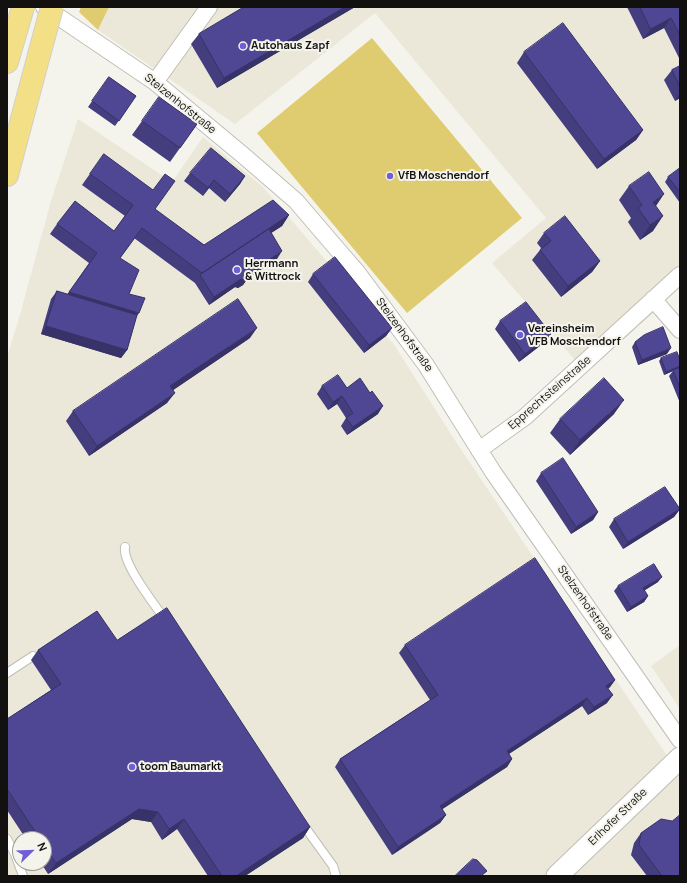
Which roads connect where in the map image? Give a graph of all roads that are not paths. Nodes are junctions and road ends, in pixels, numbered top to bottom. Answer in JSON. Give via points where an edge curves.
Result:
{"nodes":[{"id":1,"x":23,"y":7,"type":"edge"},
{"id":2,"x":44,"y":7,"type":"edge"},
{"id":3,"x":52,"y":7,"type":"edge"},
{"id":4,"x":209,"y":7,"type":"edge"},
{"id":5,"x":10,"y":52,"type":"edge"},
{"id":6,"x":155,"y":82,"type":"junction"},
{"id":7,"x":7,"y":175,"type":"edge"},
{"id":8,"x":680,"y":275,"type":"edge"},
{"id":9,"x":653,"y":299,"type":"junction"},
{"id":10,"x":680,"y":330,"type":"edge"},
{"id":11,"x":479,"y":450,"type":"junction"},
{"id":12,"x":125,"y":547,"type":"dead end"},
{"id":13,"x":173,"y":631,"type":"edge"},
{"id":14,"x":33,"y":656,"type":"dead end"},
{"id":15,"x":7,"y":673,"type":"edge"},
{"id":16,"x":680,"y":740,"type":"edge"},
{"id":17,"x":680,"y":758,"type":"edge"},
{"id":18,"x":298,"y":817,"type":"edge"},
{"id":19,"x":7,"y":839,"type":"edge"},
{"id":20,"x":23,"y":876,"type":"edge"},
{"id":21,"x":336,"y":876,"type":"edge"},
{"id":22,"x":557,"y":876,"type":"edge"}],
"edges":[{"from":1,"to":5,"type":"highway"},
{"from":2,"to":6,"type":"street","name":"Stelzenhofstraße"},
{"from":3,"to":7,"type":"highway","bridge":true},
{"from":4,"to":6,"type":"street"},
{"from":6,"to":11,"type":"street","name":"Stelzenhofstraße","via":[[296,201],[357,272],[426,365]]},
{"from":8,"to":9,"type":"street","name":"Epprechtsteinstraße"},
{"from":9,"to":10,"type":"street"},
{"from":9,"to":11,"type":"street","name":"Epprechtsteinstraße","via":[[525,418]]},
{"from":11,"to":16,"type":"street","name":"Stelzenhofstraße"},
{"from":12,"to":13,"type":"lane","via":[[124,552],[131,568]]},
{"from":14,"to":15,"type":"lane"},
{"from":17,"to":22,"type":"street","name":"Erlhofer Straße"},
{"from":18,"to":21,"type":"lane","via":[[333,866]]},
{"from":19,"to":20,"type":"lane"}]}
